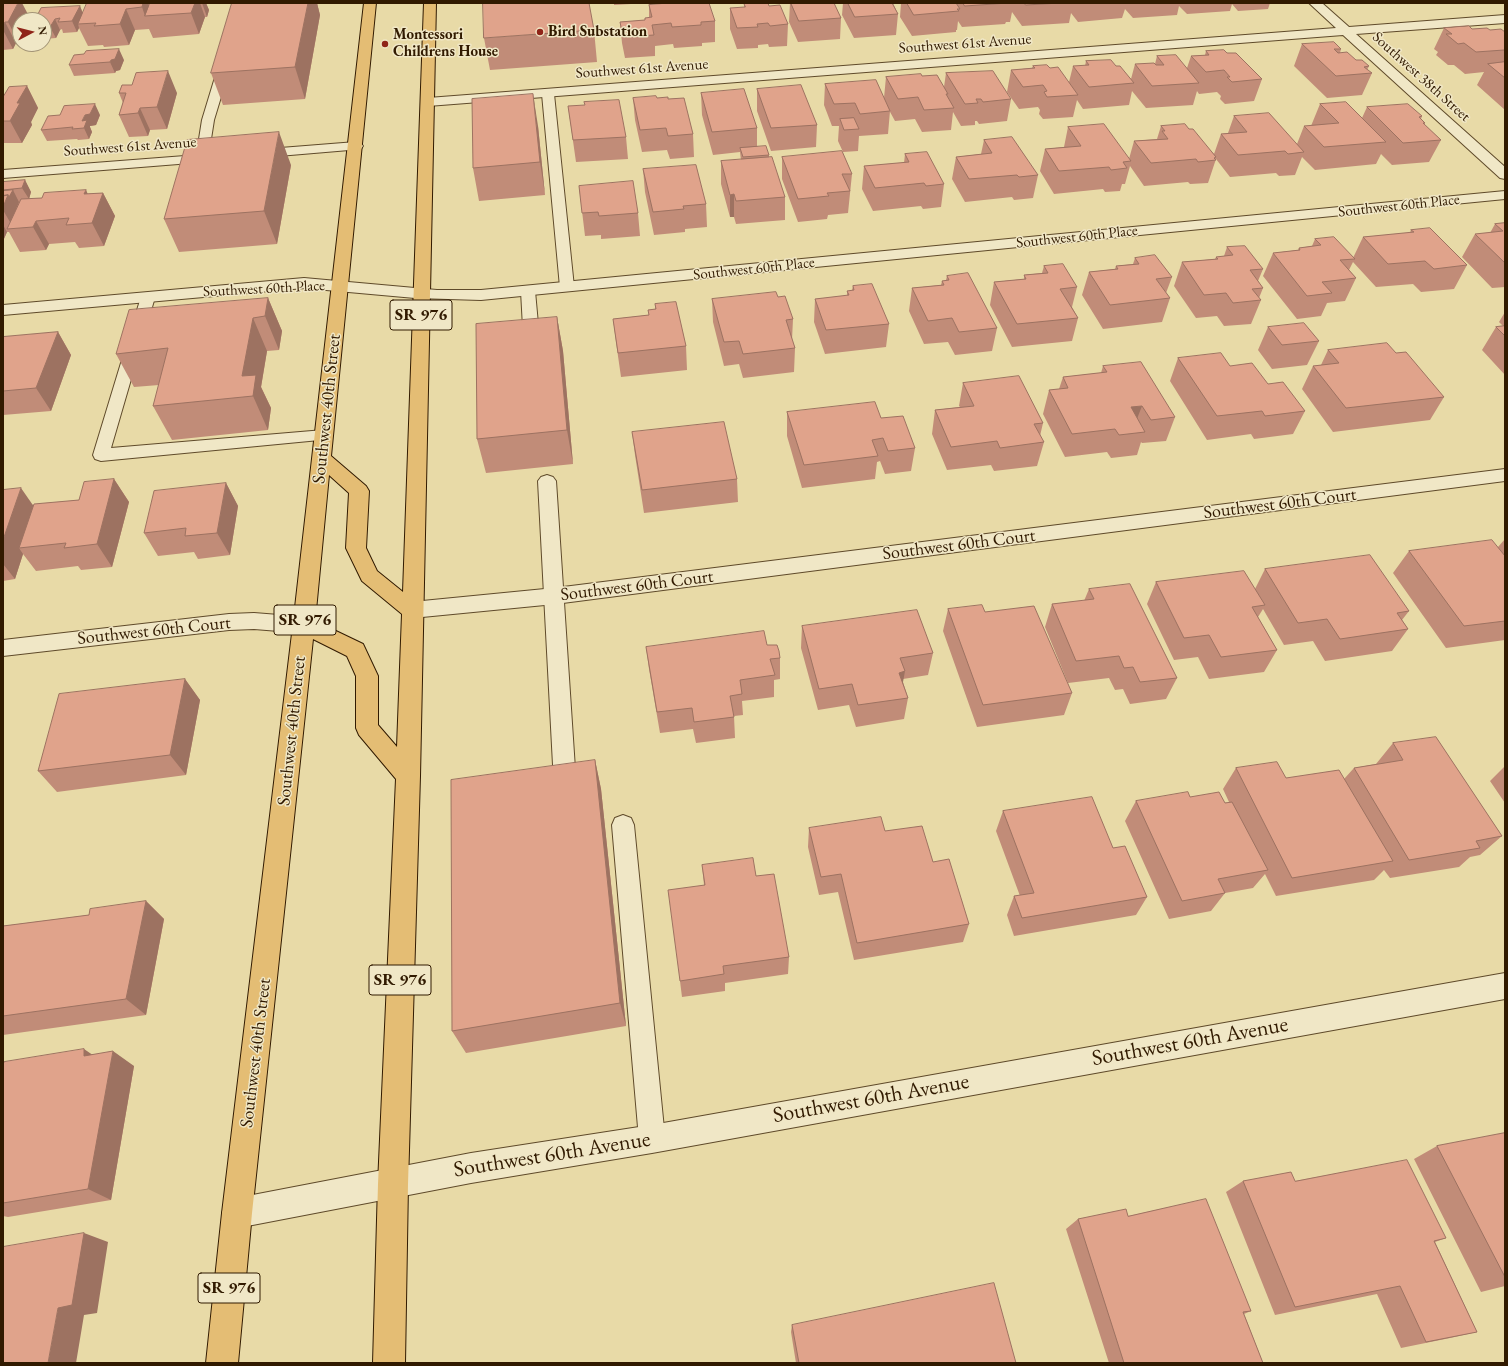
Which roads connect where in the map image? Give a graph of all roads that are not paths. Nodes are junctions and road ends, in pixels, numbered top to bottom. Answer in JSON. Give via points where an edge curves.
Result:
{"nodes":[{"id":1,"x":370,"y":3,"type":"edge"},
{"id":2,"x":430,"y":3,"type":"edge"},
{"id":3,"x":1315,"y":3,"type":"edge"},
{"id":4,"x":1505,"y":19,"type":"edge"},
{"id":5,"x":1346,"y":31,"type":"junction"},
{"id":6,"x":228,"y":56,"type":"edge"},
{"id":7,"x":548,"y":94,"type":"junction"},
{"id":8,"x":428,"y":102,"type":"junction"},
{"id":9,"x":356,"y":146,"type":"junction"},
{"id":10,"x":239,"y":155,"type":"edge"},
{"id":11,"x":224,"y":157,"type":"edge"},
{"id":12,"x":202,"y":158,"type":"junction"},
{"id":13,"x":3,"y":174,"type":"edge"},
{"id":14,"x":1505,"y":175,"type":"edge"},
{"id":15,"x":1505,"y":195,"type":"edge"},
{"id":16,"x":340,"y":285,"type":"junction"},
{"id":17,"x":567,"y":287,"type":"junction"},
{"id":18,"x":528,"y":291,"type":"junction"},
{"id":19,"x":422,"y":295,"type":"junction"},
{"id":20,"x":148,"y":297,"type":"junction"},
{"id":21,"x":3,"y":310,"type":"edge"},
{"id":22,"x":532,"y":348,"type":"edge"},
{"id":23,"x":324,"y":435,"type":"junction"},
{"id":24,"x":321,"y":458,"type":"junction"},
{"id":25,"x":1505,"y":475,"type":"edge"},
{"id":26,"x":547,"y":481,"type":"dead end"},
{"id":27,"x":555,"y":596,"type":"junction"},
{"id":28,"x":412,"y":610,"type":"junction"},
{"id":29,"x":304,"y":625,"type":"junction"},
{"id":30,"x":3,"y":648,"type":"edge"},
{"id":31,"x":408,"y":776,"type":"junction"},
{"id":32,"x":566,"y":784,"type":"edge"},
{"id":33,"x":623,"y":825,"type":"dead end"},
{"id":34,"x":1505,"y":986,"type":"edge"},
{"id":35,"x":652,"y":1139,"type":"junction"},
{"id":36,"x":393,"y":1184,"type":"junction"},
{"id":37,"x":237,"y":1213,"type":"junction"},
{"id":38,"x":222,"y":1363,"type":"edge"},
{"id":39,"x":389,"y":1363,"type":"edge"}],
"edges":[{"from":1,"to":9,"type":"main road","name":"Southwest 40th Street","number":"SR 976"},
{"from":2,"to":8,"type":"main road","number":"SR 976"},
{"from":3,"to":5,"type":"street","name":"Southwest 38th Street"},
{"from":4,"to":5,"type":"street","name":"Southwest 61st Avenue"},
{"from":5,"to":7,"type":"street","name":"Southwest 61st Avenue"},
{"from":5,"to":14,"type":"street","name":"Southwest 38th Street"},
{"from":6,"to":12,"type":"lane","via":[[208,120]]},
{"from":7,"to":8,"type":"street","name":"Southwest 61st Avenue"},
{"from":7,"to":17,"type":"lane"},
{"from":8,"to":19,"type":"main road","number":"SR 976"},
{"from":9,"to":10,"type":"street"},
{"from":9,"to":16,"type":"main road","name":"Southwest 40th Street","number":"SR 976"},
{"from":11,"to":12,"type":"street","name":"Southwest 61st Avenue"},
{"from":12,"to":13,"type":"street","name":"Southwest 61st Avenue"},
{"from":15,"to":17,"type":"street","name":"Southwest 60th Place"},
{"from":16,"to":19,"type":"street","name":"Southwest 60th Place"},
{"from":16,"to":20,"type":"street","name":"Southwest 60th Place","via":[[304,283]]},
{"from":16,"to":23,"type":"main road","name":"Southwest 40th Street","number":"SR 976"},
{"from":17,"to":18,"type":"street","name":"Southwest 60th Place"},
{"from":18,"to":19,"type":"street","name":"Southwest 60th Place","via":[[465,296]]},
{"from":18,"to":22,"type":"lane"},
{"from":19,"to":28,"type":"main road","number":"SR 976"},
{"from":20,"to":21,"type":"street","name":"Southwest 60th Place"},
{"from":20,"to":23,"type":"lane","via":[[102,455]]},
{"from":23,"to":24,"type":"main road","name":"Southwest 40th Street","number":"SR 976"},
{"from":24,"to":28,"type":"main road","via":[[359,491],[356,548],[369,576]]},
{"from":24,"to":29,"type":"main road","name":"Southwest 40th Street","number":"SR 976"},
{"from":25,"to":27,"type":"street","name":"Southwest 60th Court"},
{"from":26,"to":27,"type":"lane"},
{"from":27,"to":28,"type":"street","name":"Southwest 60th Court"},
{"from":27,"to":32,"type":"lane"},
{"from":28,"to":31,"type":"main road","number":"SR 976"},
{"from":29,"to":30,"type":"street","name":"Southwest 60th Court","via":[[229,622]]},
{"from":29,"to":31,"type":"main road","via":[[355,650],[367,676],[368,728]]},
{"from":29,"to":37,"type":"main road","name":"Southwest 40th Street","number":"SR 976"},
{"from":31,"to":36,"type":"main road","number":"SR 976"},
{"from":33,"to":35,"type":"lane"},
{"from":34,"to":35,"type":"street","name":"Southwest 60th Avenue"},
{"from":35,"to":36,"type":"street","name":"Southwest 60th Avenue","via":[[471,1168]]},
{"from":36,"to":37,"type":"street","name":"Southwest 60th Avenue"},
{"from":36,"to":39,"type":"main road","number":"SR 976"},
{"from":37,"to":38,"type":"main road","name":"Southwest 40th Street","number":"SR 976"}]}
